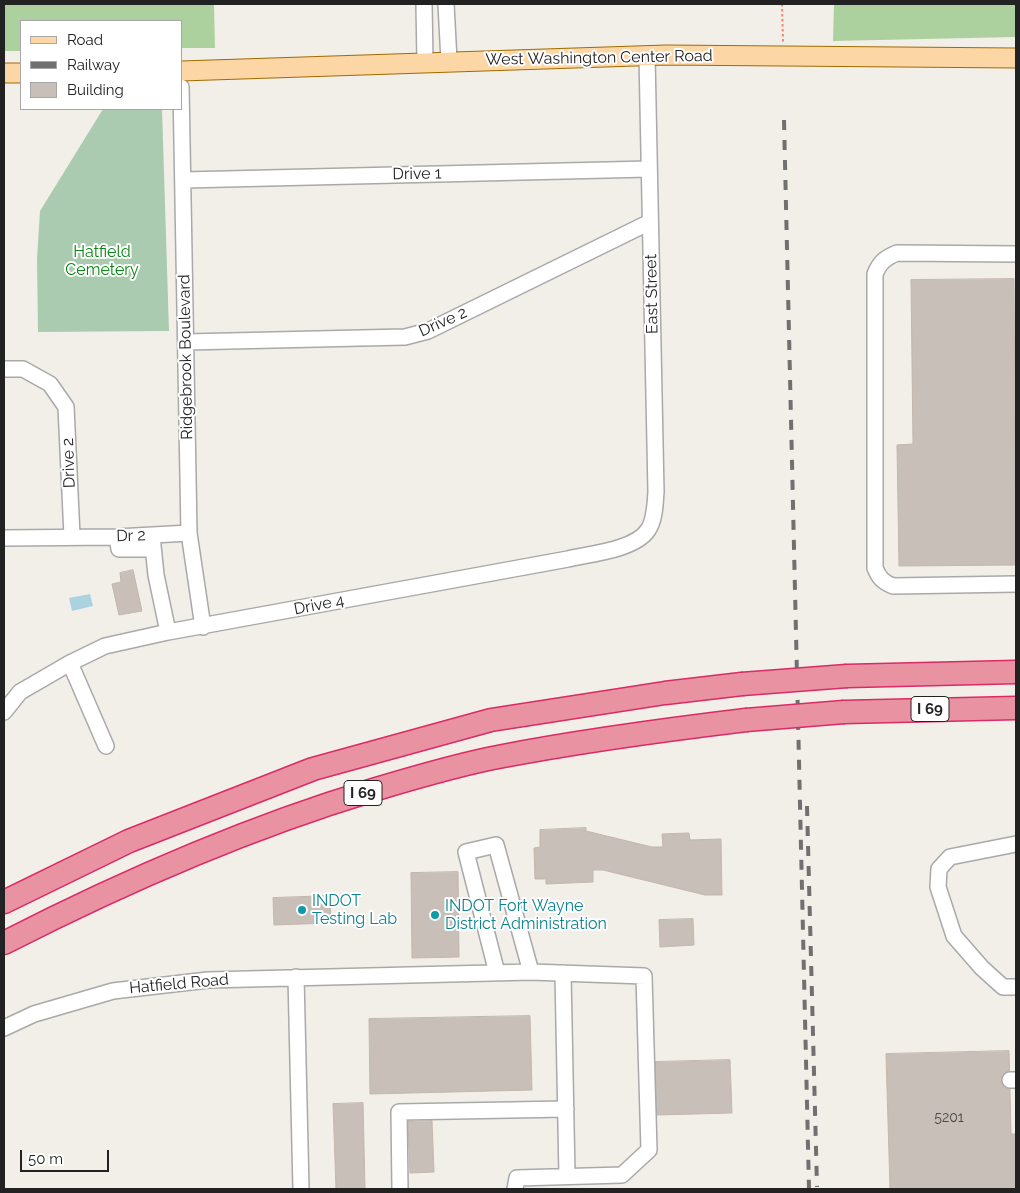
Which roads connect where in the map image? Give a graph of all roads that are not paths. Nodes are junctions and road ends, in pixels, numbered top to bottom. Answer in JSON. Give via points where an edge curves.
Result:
{"nodes":[{"id":1,"x":424,"y":4,"type":"edge"},
{"id":2,"x":446,"y":4,"type":"edge"},
{"id":3,"x":647,"y":56,"type":"junction"},
{"id":4,"x":1016,"y":58,"type":"edge"},
{"id":5,"x":449,"y":61,"type":"junction"},
{"id":6,"x":425,"y":62,"type":"junction"},
{"id":7,"x":182,"y":71,"type":"edge"},
{"id":8,"x":20,"y":73,"type":"edge"},
{"id":9,"x":4,"y":74,"type":"edge"},
{"id":10,"x":182,"y":110,"type":"edge"},
{"id":11,"x":649,"y":169,"type":"junction"},
{"id":12,"x":184,"y":180,"type":"junction"},
{"id":13,"x":650,"y":222,"type":"junction"},
{"id":14,"x":1016,"y":254,"type":"edge"},
{"id":15,"x":186,"y":342,"type":"junction"},
{"id":16,"x":4,"y":370,"type":"edge"},
{"id":17,"x":648,"y":531,"type":"joint"},
{"id":18,"x":189,"y":533,"type":"junction"},
{"id":19,"x":72,"y":536,"type":"junction"},
{"id":20,"x":4,"y":538,"type":"edge"},
{"id":21,"x":152,"y":542,"type":"junction"},
{"id":22,"x":1016,"y":584,"type":"edge"},
{"id":23,"x":203,"y":627,"type":"junction"},
{"id":24,"x":168,"y":632,"type":"junction"},
{"id":25,"x":70,"y":663,"type":"junction"},
{"id":26,"x":1016,"y":672,"type":"edge"},
{"id":27,"x":1016,"y":708,"type":"edge"},
{"id":28,"x":4,"y":712,"type":"edge"},
{"id":29,"x":106,"y":746,"type":"dead end"},
{"id":30,"x":1016,"y":844,"type":"edge"},
{"id":31,"x":4,"y":902,"type":"edge"},
{"id":32,"x":4,"y":943,"type":"edge"},
{"id":33,"x":531,"y":972,"type":"junction"},
{"id":34,"x":497,"y":973,"type":"junction"},
{"id":35,"x":563,"y":973,"type":"junction"},
{"id":36,"x":296,"y":977,"type":"junction"},
{"id":37,"x":1016,"y":987,"type":"edge"},
{"id":38,"x":4,"y":1028,"type":"edge"},
{"id":39,"x":566,"y":1109,"type":"junction"},
{"id":40,"x":567,"y":1176,"type":"junction"},
{"id":41,"x":301,"y":1189,"type":"edge"},
{"id":42,"x":400,"y":1189,"type":"edge"},
{"id":43,"x":515,"y":1189,"type":"edge"}],
"edges":[{"from":1,"to":6,"type":"street"},
{"from":2,"to":5,"type":"street"},
{"from":3,"to":4,"type":"main road","name":"West Washington Center Road"},
{"from":3,"to":5,"type":"main road","name":"West Washington Center Road"},
{"from":3,"to":11,"type":"street","name":"East Street"},
{"from":5,"to":6,"type":"main road","name":"West Washington Center Road"},
{"from":6,"to":7,"type":"main road","name":"West Washington Center Road"},
{"from":8,"to":9,"type":"main road"},
{"from":10,"to":12,"type":"street","name":"Ridgebrook Boulevard"},
{"from":11,"to":12,"type":"street","name":"Drive 1"},
{"from":11,"to":13,"type":"street","name":"East Street"},
{"from":12,"to":15,"type":"street","name":"Ridgebrook Boulevard"},
{"from":13,"to":15,"type":"street","name":"Drive 2","via":[[428,330],[405,337]]},
{"from":13,"to":17,"type":"street","name":"East Street","via":[[656,492]]},
{"from":14,"to":22,"type":"street","via":[[897,253],[886,257],[875,274],[875,568],[878,576],[893,586]]},
{"from":15,"to":18,"type":"street","name":"Ridgebrook Boulevard"},
{"from":16,"to":19,"type":"street","name":"Drive 2","via":[[23,369],[50,384],[66,407]]},
{"from":17,"to":23,"type":"street","name":"Drive 4","via":[[629,545],[576,557]]},
{"from":18,"to":21,"type":"street","name":"Dr 2"},
{"from":18,"to":23,"type":"street","name":"Ridgebrook Boulevard"},
{"from":19,"to":20,"type":"street","name":"Dr 2"},
{"from":19,"to":21,"type":"street","name":"Dr 2"},
{"from":21,"to":24,"type":"street"},
{"from":23,"to":24,"type":"street","name":"Drive 4"},
{"from":24,"to":25,"type":"street","name":"Drive 4","via":[[106,646]]},
{"from":25,"to":28,"type":"street","name":"Drive 4","via":[[20,692]]},
{"from":25,"to":29,"type":"street"},
{"from":26,"to":31,"type":"highway","number":"I 69","bridge":true,"via":[[847,676],[742,684],[665,692],[491,720],[313,769],[129,841]]},
{"from":27,"to":32,"type":"highway","number":"I 69","bridge":true,"via":[[844,712],[746,720],[496,757],[323,805],[233,838],[143,874]]},
{"from":30,"to":37,"type":"street","via":[[950,856],[939,869],[938,886],[954,936],[1003,987]]},
{"from":33,"to":34,"type":"street","name":"Hatfield Road"},
{"from":33,"to":34,"type":"street","via":[[496,844],[466,852]]},
{"from":33,"to":35,"type":"street","name":"Hatfield Road"},
{"from":34,"to":36,"type":"street","name":"Hatfield Road"},
{"from":35,"to":39,"type":"street"},
{"from":35,"to":40,"type":"street","name":"Hatfield Road","via":[[644,976],[649,1150],[622,1175]]},
{"from":36,"to":38,"type":"street","name":"Hatfield Road","via":[[208,980],[114,991],[34,1014]]},
{"from":36,"to":41,"type":"street"},
{"from":39,"to":40,"type":"street"},
{"from":39,"to":42,"type":"street","via":[[399,1112]]},
{"from":40,"to":43,"type":"street","via":[[517,1178]]}]}
